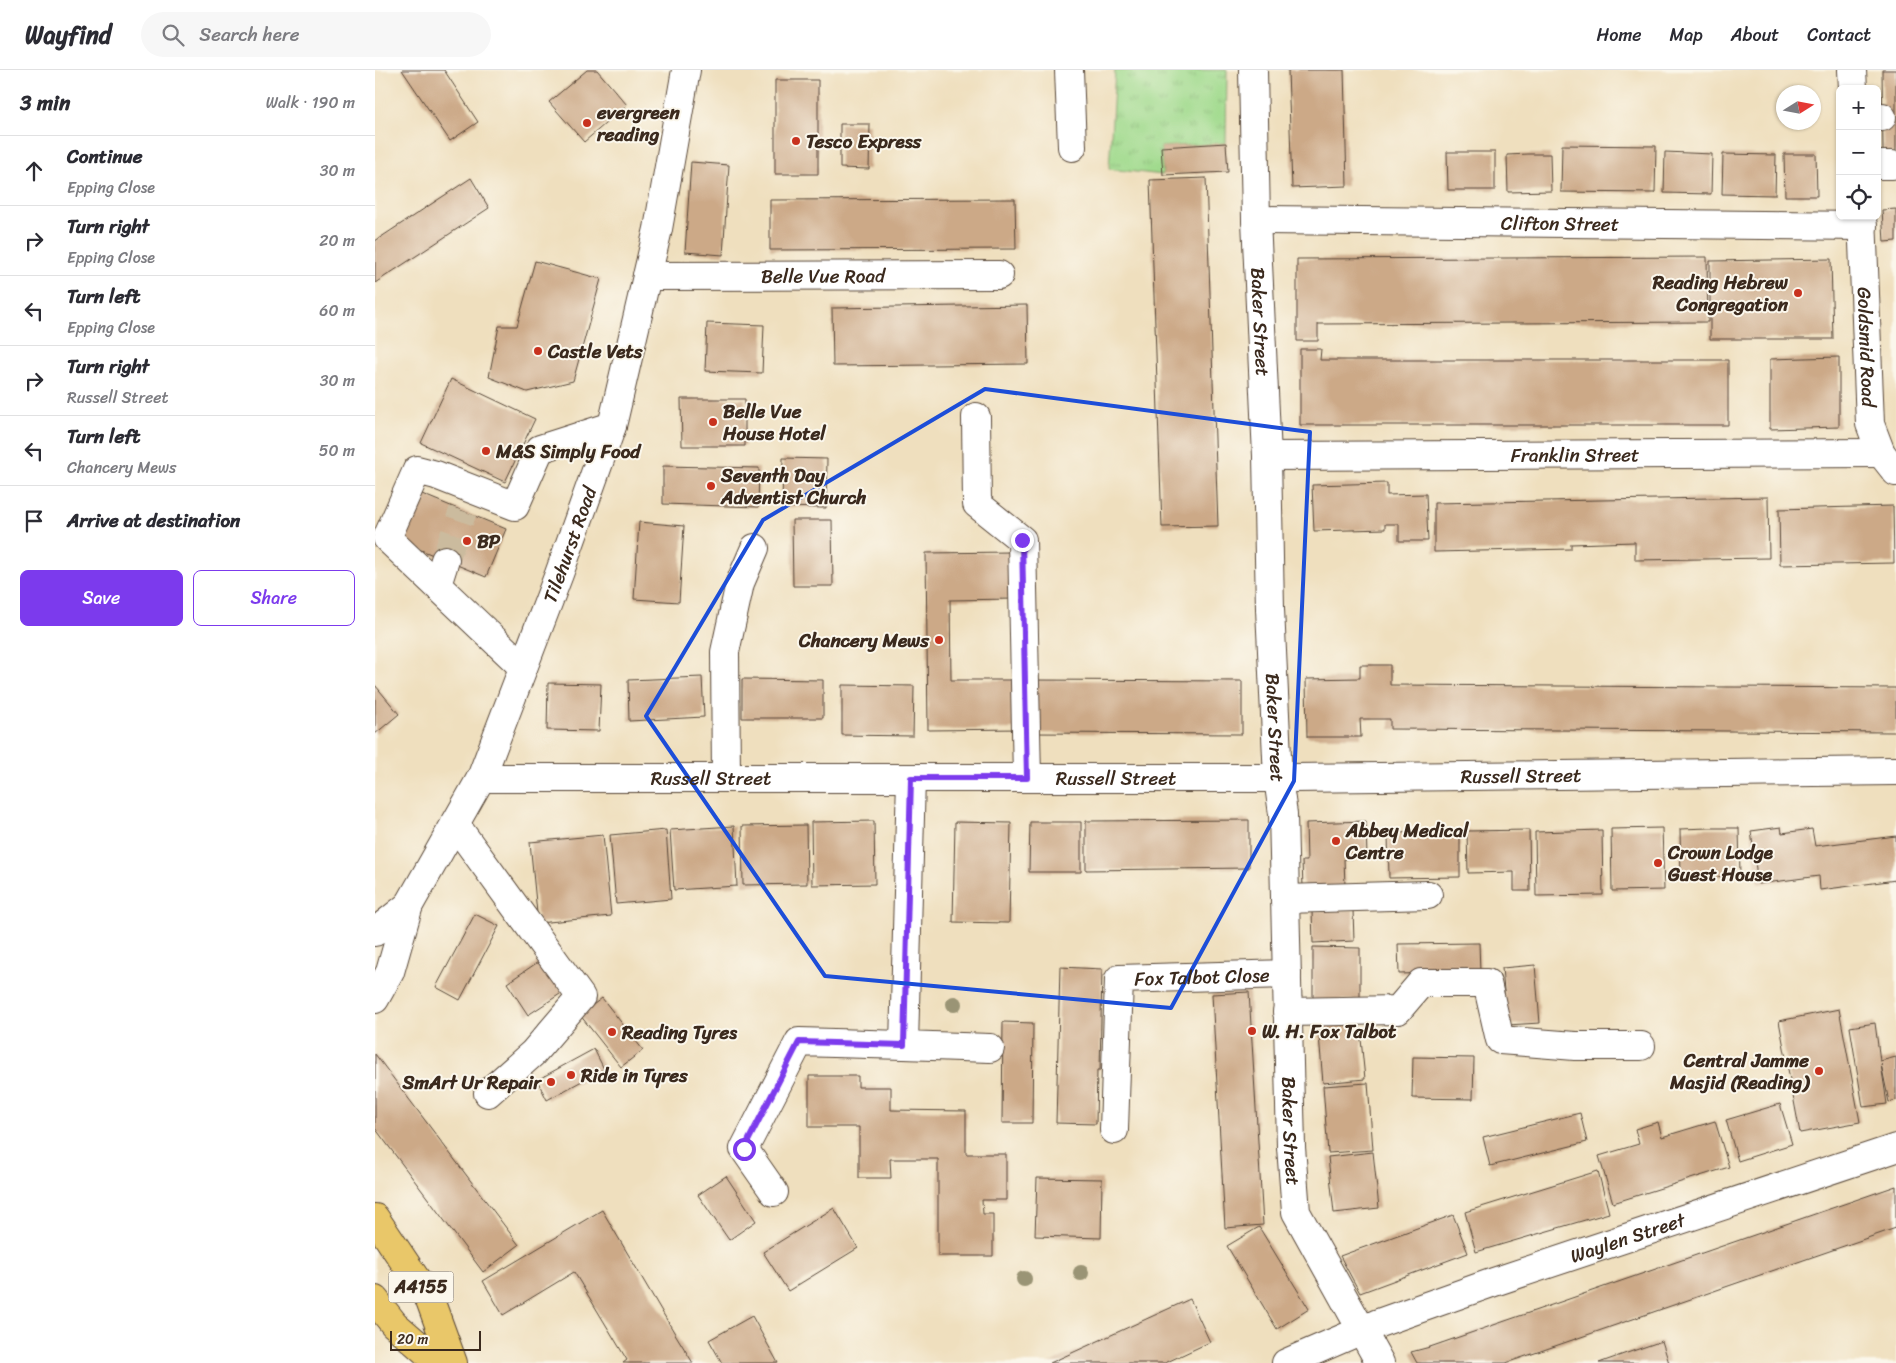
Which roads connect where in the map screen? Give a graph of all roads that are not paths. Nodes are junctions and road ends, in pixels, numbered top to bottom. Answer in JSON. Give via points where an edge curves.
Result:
{"nodes":[{"id":1,"x":686,"y":70,"type":"edge"},
{"id":2,"x":1069,"y":70,"type":"edge"},
{"id":3,"x":1253,"y":70,"type":"edge"},
{"id":4,"x":1852,"y":70,"type":"edge"},
{"id":5,"x":1853,"y":85,"type":"edge"},
{"id":6,"x":1072,"y":147,"type":"dead end"},
{"id":7,"x":1256,"y":220,"type":"junction"},
{"id":8,"x":1863,"y":221,"type":"edge"},
{"id":9,"x":999,"y":275,"type":"dead end"},
{"id":10,"x":647,"y":276,"type":"junction"},
{"id":11,"x":976,"y":417,"type":"dead end"},
{"id":12,"x":612,"y":426,"type":"junction"},
{"id":13,"x":1267,"y":456,"type":"junction"},
{"id":14,"x":1889,"y":463,"type":"edge"},
{"id":15,"x":755,"y":548,"type":"dead end"},
{"id":16,"x":523,"y":668,"type":"junction"},
{"id":17,"x":1896,"y":771,"type":"edge"},
{"id":18,"x":481,"y":778,"type":"junction"},
{"id":19,"x":726,"y":778,"type":"junction"},
{"id":20,"x":911,"y":778,"type":"junction"},
{"id":21,"x":1027,"y":778,"type":"junction"},
{"id":22,"x":1278,"y":778,"type":"junction"},
{"id":23,"x":455,"y":824,"type":"junction"},
{"id":24,"x":1428,"y":895,"type":"dead end"},
{"id":25,"x":1285,"y":899,"type":"junction"},
{"id":26,"x":409,"y":905,"type":"junction"},
{"id":27,"x":375,"y":932,"type":"edge"},
{"id":28,"x":1287,"y":974,"type":"junction"},
{"id":29,"x":375,"y":999,"type":"edge"},
{"id":30,"x":1287,"y":1012,"type":"junction"},
{"id":31,"x":904,"y":1045,"type":"junction"},
{"id":32,"x":1641,"y":1046,"type":"dead end"},
{"id":33,"x":990,"y":1048,"type":"dead end"},
{"id":34,"x":488,"y":1093,"type":"dead end"},
{"id":35,"x":1114,"y":1130,"type":"dead end"},
{"id":36,"x":1896,"y":1148,"type":"edge"},
{"id":37,"x":774,"y":1192,"type":"dead end"},
{"id":38,"x":375,"y":1218,"type":"edge"},
{"id":39,"x":375,"y":1300,"type":"edge"},
{"id":40,"x":1361,"y":1331,"type":"junction"},
{"id":41,"x":439,"y":1363,"type":"edge"},
{"id":42,"x":453,"y":1363,"type":"edge"},
{"id":43,"x":1285,"y":1363,"type":"edge"},
{"id":44,"x":1380,"y":1363,"type":"edge"}],
"edges":[{"from":1,"to":10,"type":"street","name":"Tilehurst Road"},
{"from":2,"to":6,"type":"street"},
{"from":3,"to":7,"type":"street","name":"Baker Street"},
{"from":4,"to":5,"type":"street"},
{"from":7,"to":8,"type":"street","name":"Clifton Street"},
{"from":7,"to":13,"type":"street","name":"Baker Street"},
{"from":8,"to":14,"type":"street","name":"Goldsmid Road","via":[[1870,424]]},
{"from":9,"to":10,"type":"street","name":"Belle Vue Road"},
{"from":10,"to":12,"type":"street","name":"Tilehurst Road"},
{"from":11,"to":21,"type":"street","via":[[977,504],[1022,540]]},
{"from":12,"to":16,"type":"street","name":"Tilehurst Road"},
{"from":12,"to":16,"type":"street","via":[[540,449],[515,506],[469,501],[417,470],[387,538],[441,573]]},
{"from":13,"to":14,"type":"street","name":"Franklin Street"},
{"from":13,"to":22,"type":"street","name":"Baker Street"},
{"from":15,"to":19,"type":"street","via":[[740,583],[725,652]]},
{"from":16,"to":18,"type":"street","name":"Tilehurst Road"},
{"from":17,"to":22,"type":"street","name":"Russell Street"},
{"from":18,"to":19,"type":"street","name":"Russell Street"},
{"from":18,"to":23,"type":"street"},
{"from":19,"to":20,"type":"street","name":"Russell Street"},
{"from":20,"to":21,"type":"street","name":"Russell Street"},
{"from":20,"to":31,"type":"street"},
{"from":21,"to":22,"type":"street","name":"Russell Street"},
{"from":22,"to":25,"type":"street","name":"Baker Street","via":[[1283,814]]},
{"from":23,"to":26,"type":"street"},
{"from":23,"to":34,"type":"street","via":[[581,997],[533,1053]]},
{"from":24,"to":25,"type":"street"},
{"from":25,"to":28,"type":"street","name":"Baker Street"},
{"from":26,"to":27,"type":"street"},
{"from":26,"to":29,"type":"street","via":[[391,972]]},
{"from":28,"to":30,"type":"street","name":"Baker Street"},
{"from":28,"to":35,"type":"street","name":"Fox Talbot Close","via":[[1119,979]]},
{"from":30,"to":32,"type":"street","via":[[1398,1010],[1421,984],[1487,983],[1500,1040],[1575,1046]]},
{"from":30,"to":40,"type":"street","name":"Baker Street","via":[[1296,1212]]},
{"from":31,"to":33,"type":"street"},
{"from":31,"to":37,"type":"street","via":[[799,1042],[744,1149]]},
{"from":36,"to":40,"type":"street","name":"Waylen Street","via":[[1494,1282]]},
{"from":38,"to":42,"type":"main road","number":"A4155","via":[[430,1300]]},
{"from":39,"to":41,"type":"main road","number":"A4155","via":[[395,1324]]},
{"from":40,"to":43,"type":"street","name":"Waylen Street"},
{"from":40,"to":44,"type":"street","name":"Baker Street"}]}
